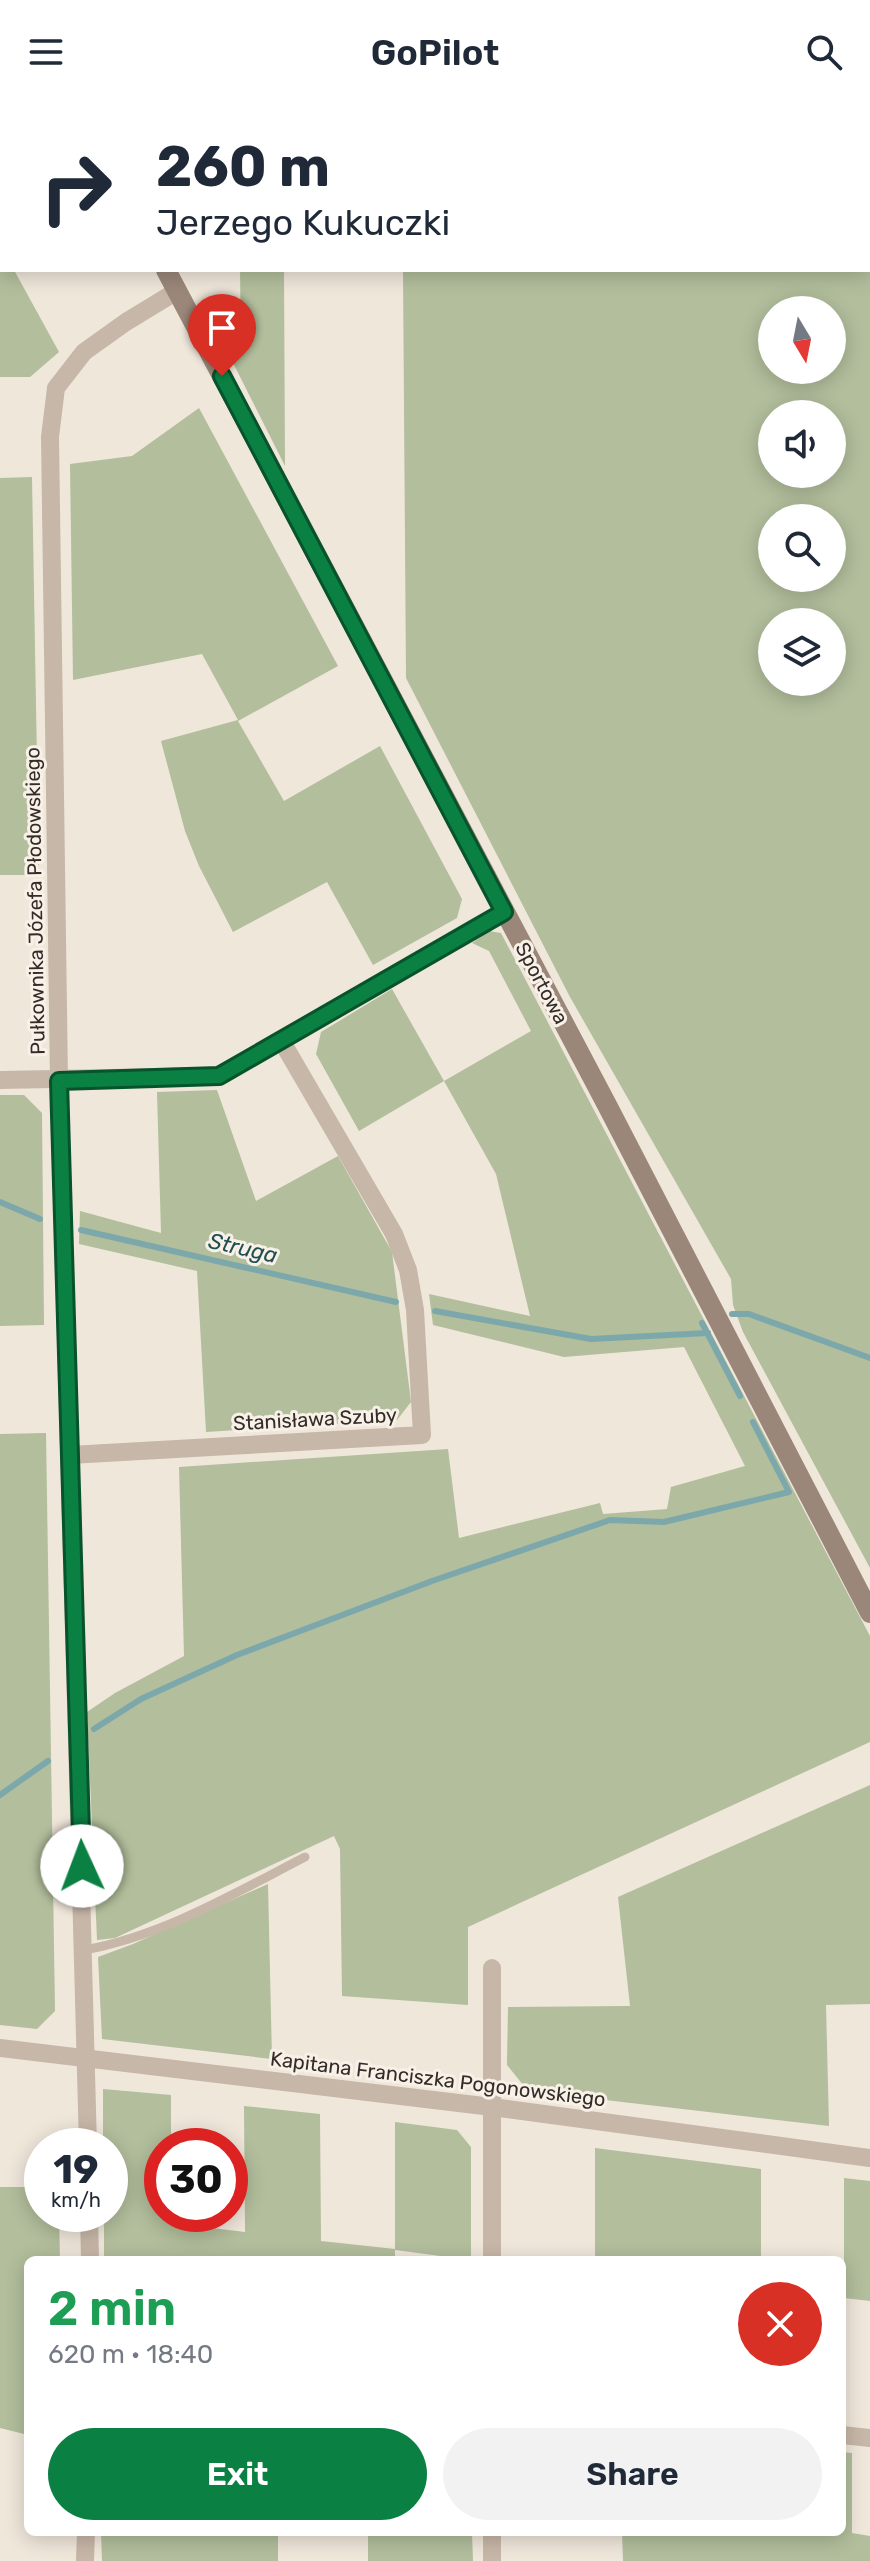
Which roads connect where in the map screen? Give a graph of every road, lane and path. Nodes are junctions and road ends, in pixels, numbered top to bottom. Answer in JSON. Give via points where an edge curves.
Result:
{"nodes":[{"id":1,"x":167,"y":272,"type":"edge"},
{"id":2,"x":177,"y":291,"type":"junction"},
{"id":3,"x":504,"y":912,"type":"junction"},
{"id":4,"x":281,"y":1040,"type":"junction"},
{"id":5,"x":0,"y":1080,"type":"edge"},
{"id":6,"x":59,"y":1081,"type":"junction"},
{"id":7,"x":70,"y":1455,"type":"junction"},
{"id":8,"x":870,"y":1613,"type":"edge"},
{"id":9,"x":305,"y":1857,"type":"dead end"},
{"id":10,"x":84,"y":1950,"type":"junction"},
{"id":11,"x":492,"y":1968,"type":"dead end"},
{"id":12,"x":0,"y":2048,"type":"edge"},
{"id":13,"x":87,"y":2057,"type":"junction"},
{"id":14,"x":492,"y":2107,"type":"junction"},
{"id":15,"x":88,"y":2128,"type":"edge"},
{"id":16,"x":870,"y":2158,"type":"edge"},
{"id":17,"x":89,"y":2232,"type":"edge"},
{"id":18,"x":90,"y":2256,"type":"edge"},
{"id":19,"x":492,"y":2256,"type":"edge"},
{"id":20,"x":846,"y":2435,"type":"edge"},
{"id":21,"x":870,"y":2438,"type":"edge"},
{"id":22,"x":86,"y":2536,"type":"edge"},
{"id":23,"x":492,"y":2536,"type":"edge"},
{"id":24,"x":85,"y":2561,"type":"edge"},
{"id":25,"x":492,"y":2561,"type":"edge"}],
"edges":[{"from":1,"to":2,"type":"street","name":"Sportowa"},
{"from":2,"to":3,"type":"street","name":"Sportowa"},
{"from":2,"to":6,"type":"street","name":"Pułkownika Józefa Płodowskiego","via":[[84,352],[56,388],[50,437]]},
{"from":3,"to":4,"type":"street"},
{"from":3,"to":8,"type":"street","name":"Sportowa"},
{"from":4,"to":6,"type":"street","via":[[219,1076]]},
{"from":4,"to":7,"type":"street","name":"Stanisława Szuby","via":[[394,1234],[408,1270],[422,1435]]},
{"from":5,"to":6,"type":"street"},
{"from":6,"to":7,"type":"street","name":"Pułkownika Józefa Płodowskiego"},
{"from":7,"to":10,"type":"street","name":"Pułkownika Józefa Płodowskiego"},
{"from":9,"to":10,"type":"lane","via":[[211,1905],[116,1944]]},
{"from":10,"to":13,"type":"street","name":"Pułkownika Józefa Płodowskiego"},
{"from":11,"to":14,"type":"street"},
{"from":12,"to":13,"type":"street","name":"Kapitana Franciszka Pogonowskiego"},
{"from":13,"to":14,"type":"street","name":"Kapitana Franciszka Pogonowskiego"},
{"from":13,"to":15,"type":"street","name":"Pułkownika Józefa Płodowskiego"},
{"from":14,"to":16,"type":"street","name":"Kapitana Franciszka Pogonowskiego"},
{"from":14,"to":19,"type":"street"},
{"from":17,"to":18,"type":"street"},
{"from":20,"to":21,"type":"street"},
{"from":22,"to":24,"type":"street"},
{"from":23,"to":25,"type":"street"}]}
